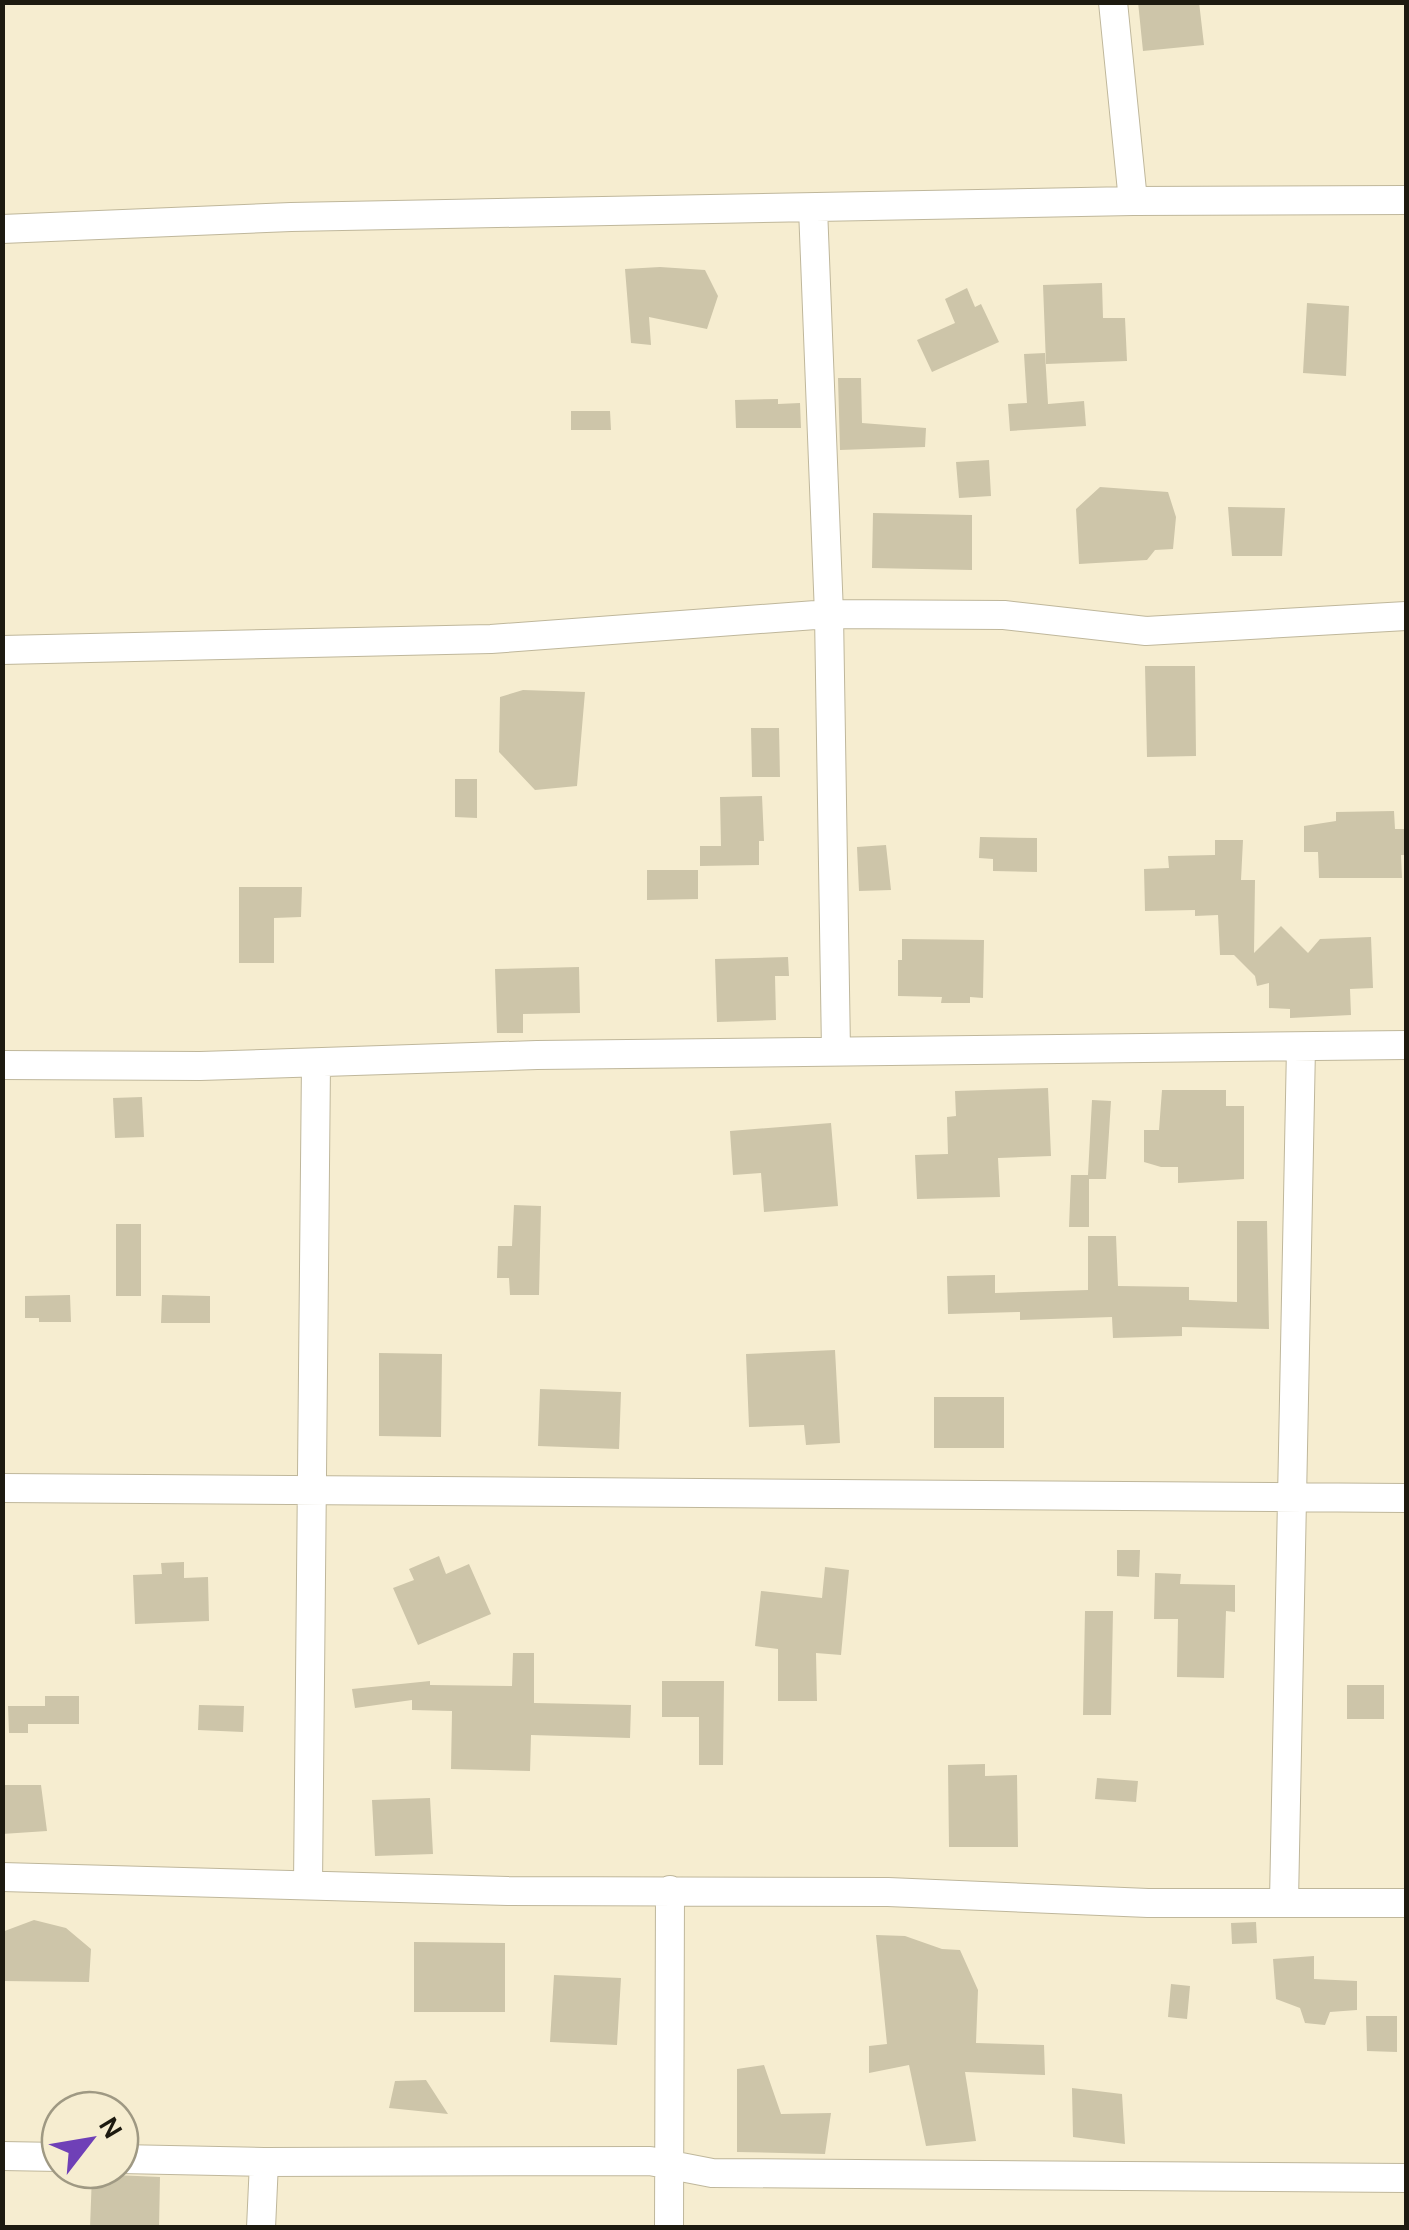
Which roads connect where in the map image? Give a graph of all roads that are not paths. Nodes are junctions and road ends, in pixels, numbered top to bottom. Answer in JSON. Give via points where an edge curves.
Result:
{"nodes":[{"id":1,"x":1113,"y":2,"type":"edge"},
{"id":2,"x":1406,"y":200,"type":"edge"},
{"id":3,"x":1132,"y":201,"type":"junction"},
{"id":4,"x":813,"y":208,"type":"junction"},
{"id":5,"x":2,"y":229,"type":"edge"},
{"id":6,"x":829,"y":614,"type":"junction"},
{"id":7,"x":1406,"y":616,"type":"edge"},
{"id":8,"x":2,"y":650,"type":"edge"},
{"id":9,"x":1406,"y":1046,"type":"edge"},
{"id":10,"x":1301,"y":1047,"type":"junction"},
{"id":11,"x":836,"y":1051,"type":"junction"},
{"id":12,"x":316,"y":1063,"type":"junction"},
{"id":13,"x":2,"y":1065,"type":"edge"},
{"id":14,"x":2,"y":1488,"type":"edge"},
{"id":15,"x":312,"y":1490,"type":"junction"},
{"id":16,"x":1292,"y":1497,"type":"junction"},
{"id":17,"x":1406,"y":1498,"type":"edge"},
{"id":18,"x":2,"y":1876,"type":"edge"},
{"id":19,"x":308,"y":1885,"type":"junction"},
{"id":20,"x":670,"y":1890,"type":"junction"},
{"id":21,"x":1284,"y":1901,"type":"junction"},
{"id":22,"x":1406,"y":1903,"type":"edge"},
{"id":23,"x":2,"y":2156,"type":"edge"},
{"id":24,"x":40,"y":2157,"type":"edge"},
{"id":25,"x":140,"y":2159,"type":"edge"},
{"id":26,"x":264,"y":2162,"type":"junction"},
{"id":27,"x":670,"y":2166,"type":"junction"},
{"id":28,"x":1406,"y":2178,"type":"edge"},
{"id":29,"x":261,"y":2228,"type":"edge"},
{"id":30,"x":669,"y":2228,"type":"edge"}],
"edges":[{"from":1,"to":3,"type":"street"},
{"from":2,"to":3,"type":"street"},
{"from":3,"to":4,"type":"street"},
{"from":4,"to":5,"type":"street"},
{"from":4,"to":6,"type":"street"},
{"from":6,"to":7,"type":"street","via":[[1004,614],[1164,632]]},
{"from":6,"to":8,"type":"street","via":[[492,638]]},
{"from":6,"to":11,"type":"street"},
{"from":9,"to":10,"type":"street"},
{"from":10,"to":11,"type":"street"},
{"from":10,"to":16,"type":"street"},
{"from":11,"to":12,"type":"street"},
{"from":12,"to":13,"type":"street"},
{"from":12,"to":15,"type":"street"},
{"from":14,"to":15,"type":"street"},
{"from":15,"to":16,"type":"street"},
{"from":15,"to":19,"type":"street"},
{"from":16,"to":17,"type":"street"},
{"from":16,"to":21,"type":"street"},
{"from":18,"to":19,"type":"street"},
{"from":19,"to":20,"type":"street"},
{"from":20,"to":21,"type":"street"},
{"from":20,"to":27,"type":"street"},
{"from":21,"to":22,"type":"street"},
{"from":23,"to":24,"type":"street"},
{"from":25,"to":26,"type":"street"},
{"from":26,"to":27,"type":"street"},
{"from":26,"to":29,"type":"street"},
{"from":27,"to":28,"type":"street","via":[[712,2173]]},
{"from":27,"to":30,"type":"street"}]}
